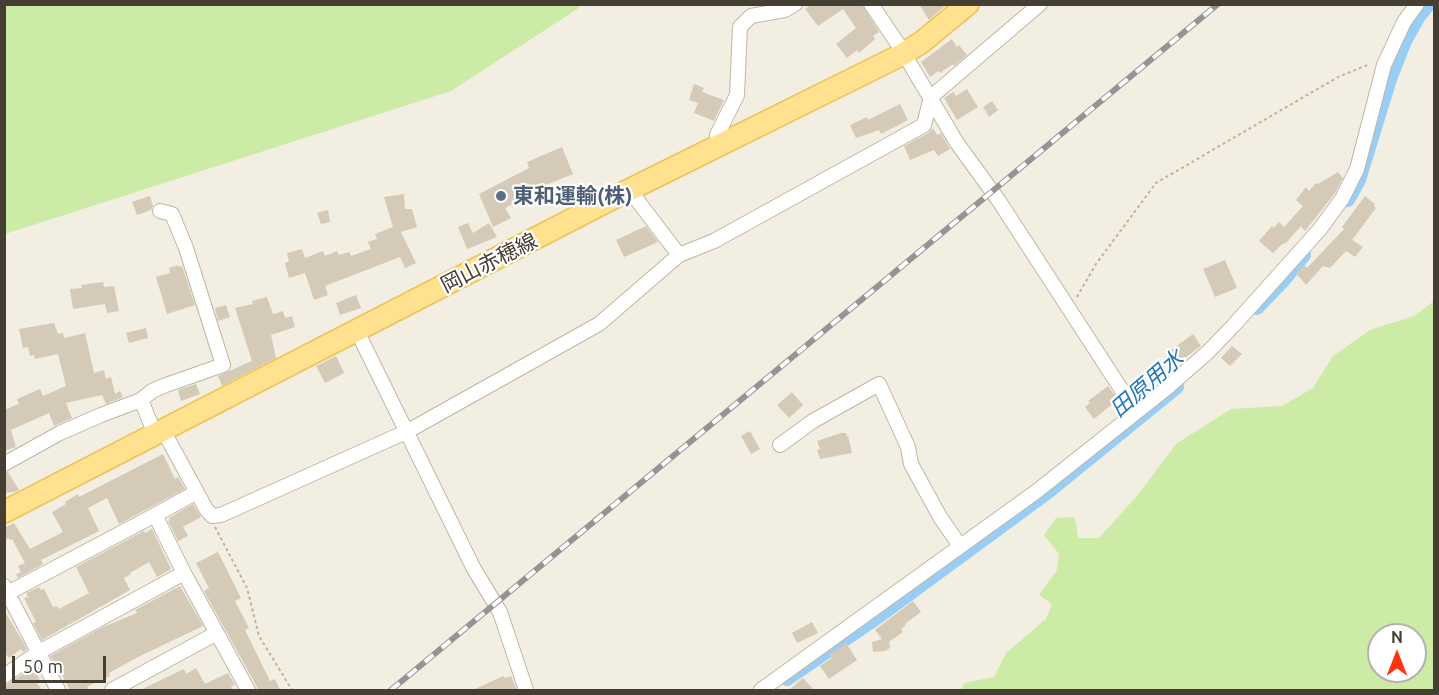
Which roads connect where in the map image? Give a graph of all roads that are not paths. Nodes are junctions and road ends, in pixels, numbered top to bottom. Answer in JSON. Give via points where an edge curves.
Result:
{"nodes":[{"id":1,"x":795,"y":4,"type":"edge"},
{"id":2,"x":871,"y":4,"type":"edge"},
{"id":3,"x":968,"y":4,"type":"edge"},
{"id":4,"x":1040,"y":4,"type":"edge"},
{"id":5,"x":1417,"y":4,"type":"edge"},
{"id":6,"x":903,"y":54,"type":"junction"},
{"id":7,"x":931,"y":97,"type":"junction"},
{"id":8,"x":717,"y":146,"type":"junction"},
{"id":9,"x":631,"y":189,"type":"junction"},
{"id":10,"x":160,"y":211,"type":"dead end"},
{"id":11,"x":679,"y":255,"type":"junction"},
{"id":12,"x":357,"y":331,"type":"junction"},
{"id":13,"x":141,"y":400,"type":"junction"},
{"id":14,"x":1136,"y":412,"type":"junction"},
{"id":15,"x":408,"y":431,"type":"junction"},
{"id":16,"x":159,"y":432,"type":"junction"},
{"id":17,"x":780,"y":445,"type":"dead end"},
{"id":18,"x":4,"y":464,"type":"edge"},
{"id":19,"x":197,"y":492,"type":"junction"},
{"id":20,"x":4,"y":512,"type":"edge"},
{"id":21,"x":155,"y":515,"type":"junction"},
{"id":22,"x":960,"y":546,"type":"junction"},
{"id":23,"x":184,"y":573,"type":"junction"},
{"id":24,"x":6,"y":591,"type":"edge"},
{"id":25,"x":218,"y":633,"type":"junction"},
{"id":26,"x":39,"y":652,"type":"junction"},
{"id":27,"x":4,"y":676,"type":"edge"},
{"id":28,"x":58,"y":690,"type":"edge"},
{"id":29,"x":112,"y":690,"type":"edge"},
{"id":30,"x":248,"y":690,"type":"edge"},
{"id":31,"x":526,"y":690,"type":"edge"},
{"id":32,"x":761,"y":690,"type":"edge"}],
"edges":[{"from":1,"to":8,"type":"street","via":[[785,10],[751,16],[740,27],[737,95],[717,135]]},
{"from":2,"to":6,"type":"street"},
{"from":3,"to":6,"type":"main road","name":"岡山赤穂線"},
{"from":4,"to":7,"type":"street"},
{"from":5,"to":14,"type":"street","via":[[1384,65],[1357,169],[1342,199],[1292,261],[1208,352]]},
{"from":6,"to":7,"type":"street"},
{"from":6,"to":8,"type":"main road","name":"岡山赤穂線"},
{"from":7,"to":11,"type":"street","via":[[924,125],[714,241]]},
{"from":7,"to":14,"type":"street","via":[[957,143]]},
{"from":8,"to":9,"type":"main road","name":"岡山赤穂線"},
{"from":9,"to":11,"type":"street"},
{"from":9,"to":12,"type":"main road","name":"岡山赤穂線"},
{"from":10,"to":13,"type":"street","via":[[172,214],[223,365],[166,385]]},
{"from":11,"to":15,"type":"street","via":[[599,324]]},
{"from":12,"to":15,"type":"street"},
{"from":12,"to":16,"type":"main road","name":"岡山赤穂線"},
{"from":13,"to":16,"type":"street"},
{"from":13,"to":18,"type":"street","via":[[60,433]]},
{"from":14,"to":22,"type":"street"},
{"from":15,"to":19,"type":"street","via":[[221,515],[212,516]]},
{"from":15,"to":31,"type":"street","via":[[474,569],[500,612]]},
{"from":16,"to":19,"type":"street"},
{"from":16,"to":20,"type":"main road","name":"岡山赤穂線"},
{"from":17,"to":22,"type":"street","via":[[813,421],[879,384],[908,447],[911,464]]},
{"from":19,"to":21,"type":"street"},
{"from":21,"to":23,"type":"street"},
{"from":21,"to":24,"type":"street"},
{"from":22,"to":32,"type":"street"},
{"from":23,"to":25,"type":"street"},
{"from":23,"to":26,"type":"street"},
{"from":24,"to":26,"type":"street"},
{"from":25,"to":29,"type":"street"},
{"from":25,"to":30,"type":"street"},
{"from":26,"to":27,"type":"street"},
{"from":26,"to":28,"type":"street"}]}
